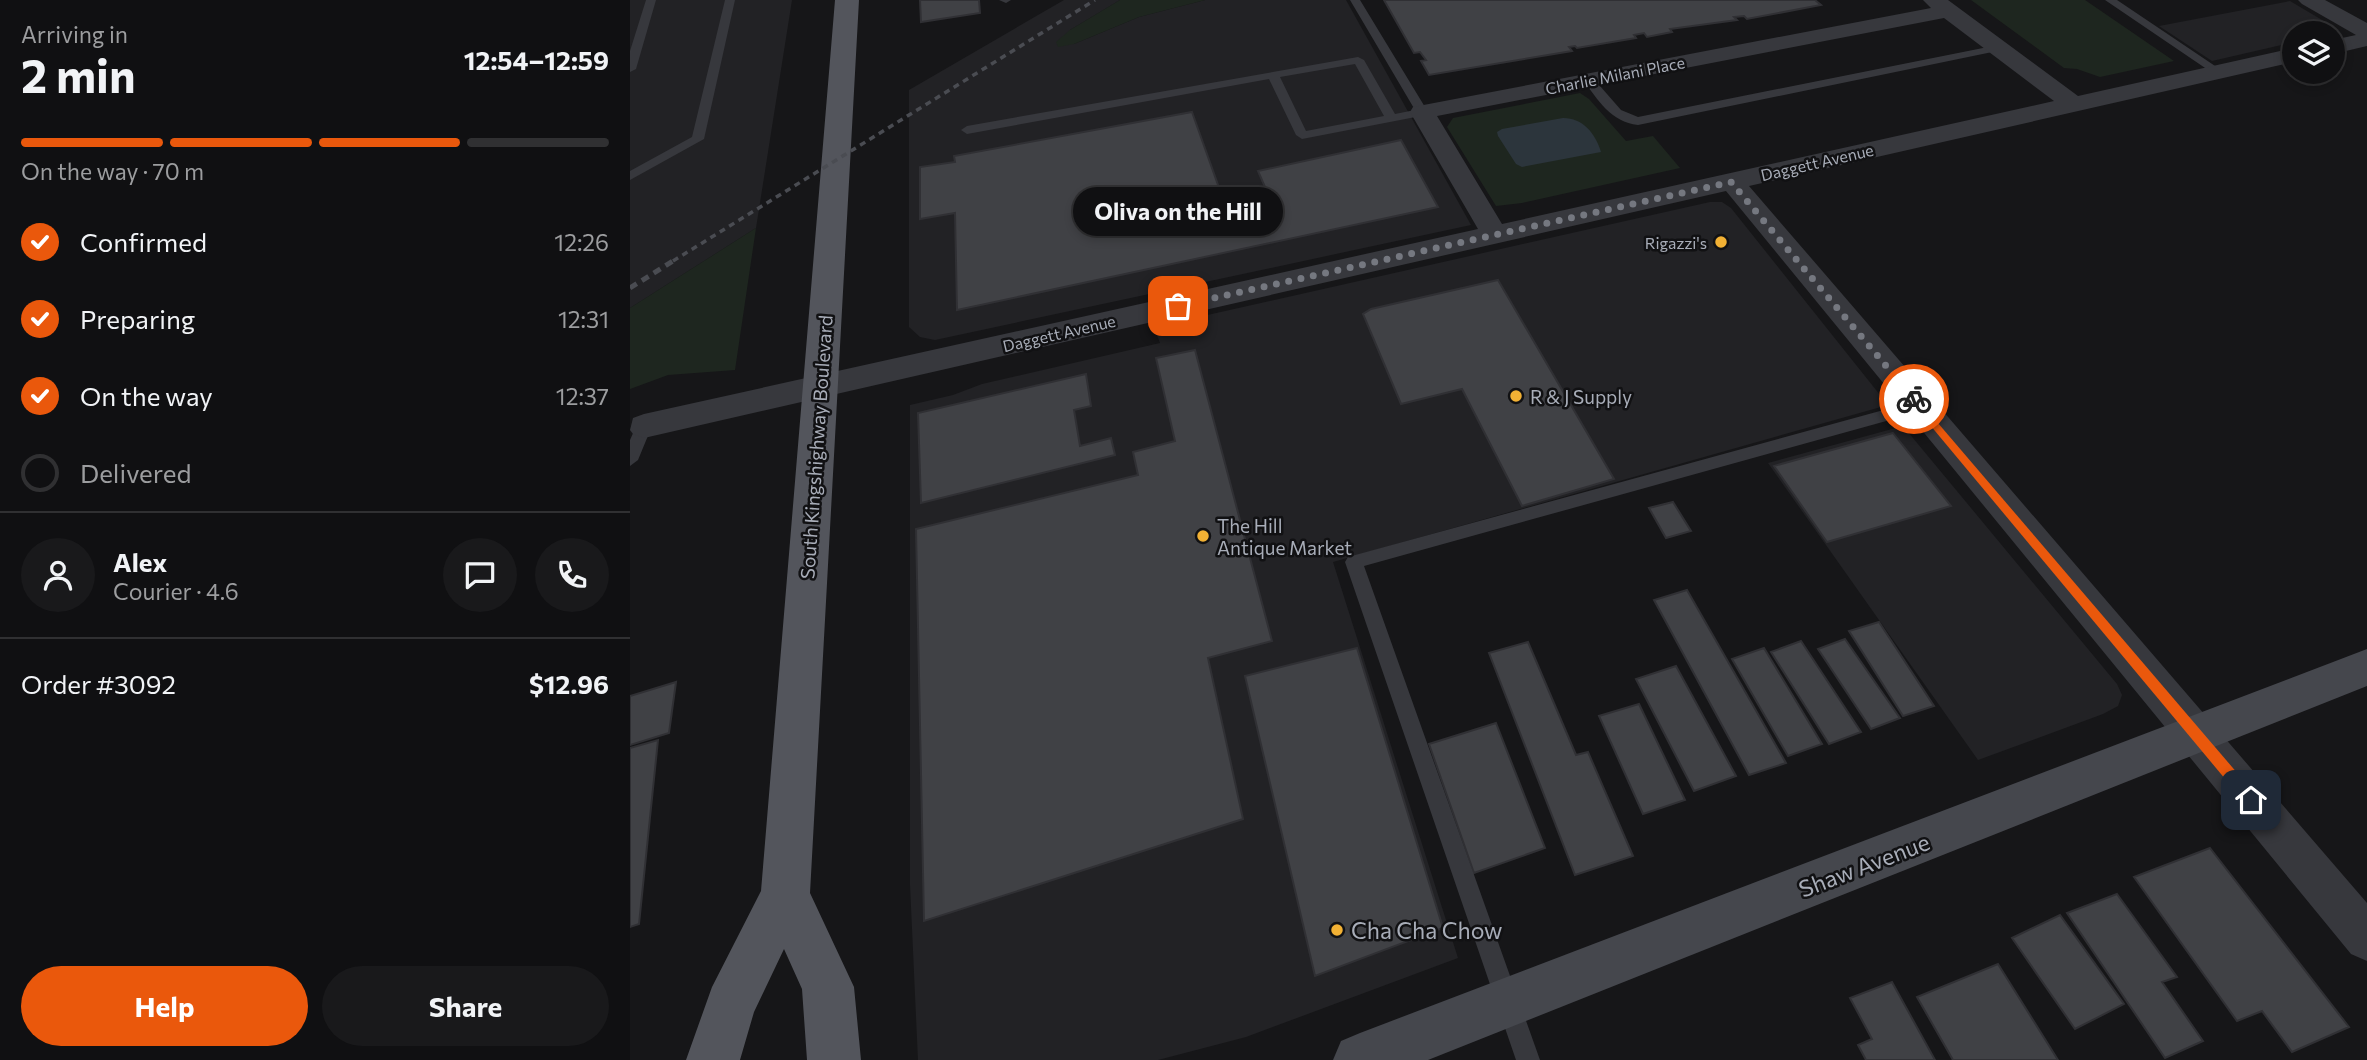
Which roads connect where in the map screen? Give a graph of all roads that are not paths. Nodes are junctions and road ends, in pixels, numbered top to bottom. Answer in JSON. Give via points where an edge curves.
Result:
{"nodes":[{"id":1,"x":651,"y":0,"type":"edge"},
{"id":2,"x":730,"y":0,"type":"edge"},
{"id":3,"x":847,"y":0,"type":"edge"},
{"id":4,"x":1355,"y":0,"type":"edge"},
{"id":5,"x":2110,"y":0,"type":"edge"},
{"id":6,"x":2309,"y":0,"type":"edge"},
{"id":7,"x":1941,"y":5,"type":"edge"},
{"id":8,"x":2367,"y":32,"type":"edge"},
{"id":9,"x":2367,"y":39,"type":"edge"},
{"id":10,"x":2345,"y":44,"type":"edge"},
{"id":11,"x":1998,"y":48,"type":"junction"},
{"id":12,"x":2282,"y":58,"type":"edge"},
{"id":13,"x":630,"y":69,"type":"edge"},
{"id":14,"x":2218,"y":72,"type":"junction"},
{"id":15,"x":1273,"y":75,"type":"junction"},
{"id":16,"x":1590,"y":80,"type":"junction"},
{"id":17,"x":2074,"y":105,"type":"junction"},
{"id":18,"x":1422,"y":112,"type":"junction"},
{"id":19,"x":1391,"y":118,"type":"junction"},
{"id":20,"x":967,"y":130,"type":"dead end"},
{"id":21,"x":630,"y":176,"type":"edge"},
{"id":22,"x":1731,"y":182,"type":"junction"},
{"id":23,"x":1495,"y":235,"type":"junction"},
{"id":24,"x":1920,"y":406,"type":"junction"},
{"id":25,"x":644,"y":426,"type":"joint"},
{"id":26,"x":630,"y":460,"type":"edge"},
{"id":27,"x":2367,"y":667,"type":"edge"},
{"id":28,"x":2197,"y":735,"type":"junction"},
{"id":29,"x":785,"y":895,"type":"junction"},
{"id":30,"x":2367,"y":938,"type":"edge"},
{"id":31,"x":1509,"y":1003,"type":"junction"},
{"id":32,"x":713,"y":1060,"type":"edge"},
{"id":33,"x":834,"y":1060,"type":"edge"},
{"id":34,"x":1360,"y":1060,"type":"edge"},
{"id":35,"x":1528,"y":1060,"type":"edge"}],
"edges":[{"from":1,"to":13,"type":"lane"},
{"from":2,"to":21,"type":"lane","via":[[698,139]]},
{"from":3,"to":29,"type":"main road","name":"South Kingshighway Boulevard"},
{"from":4,"to":18,"type":"lane"},
{"from":5,"to":14,"type":"lane"},
{"from":6,"to":8,"type":"street"},
{"from":7,"to":11,"type":"street"},
{"from":7,"to":16,"type":"street","name":"Charlie Milani Place"},
{"from":9,"to":10,"type":"street"},
{"from":11,"to":16,"type":"lane","via":[[1638,121],[1621,118]]},
{"from":11,"to":17,"type":"street"},
{"from":12,"to":14,"type":"street","name":"Daggett Avenue"},
{"from":14,"to":17,"type":"street","name":"Daggett Avenue"},
{"from":15,"to":19,"type":"lane","via":[[1357,60]]},
{"from":15,"to":19,"type":"lane","via":[[1302,135]]},
{"from":15,"to":20,"type":"lane"},
{"from":16,"to":18,"type":"street","name":"Charlie Milani Place"},
{"from":17,"to":22,"type":"street","name":"Daggett Avenue"},
{"from":18,"to":19,"type":"lane"},
{"from":18,"to":23,"type":"street"},
{"from":22,"to":23,"type":"street","name":"Daggett Avenue"},
{"from":22,"to":24,"type":"street"},
{"from":23,"to":25,"type":"street","name":"Daggett Avenue"},
{"from":24,"to":28,"type":"street"},
{"from":24,"to":31,"type":"lane","via":[[1354,562]]},
{"from":25,"to":26,"type":"lane"},
{"from":27,"to":28,"type":"street","name":"Shaw Avenue"},
{"from":28,"to":30,"type":"street"},
{"from":28,"to":31,"type":"street","name":"Shaw Avenue"},
{"from":29,"to":32,"type":"main road","name":"South Kingshighway Boulevard","via":[[730,1005]]},
{"from":29,"to":33,"type":"main road","name":"South Kingshighway Boulevard","via":[[828,987]]},
{"from":31,"to":34,"type":"street","name":"Shaw Avenue"},
{"from":31,"to":35,"type":"lane"}]}
